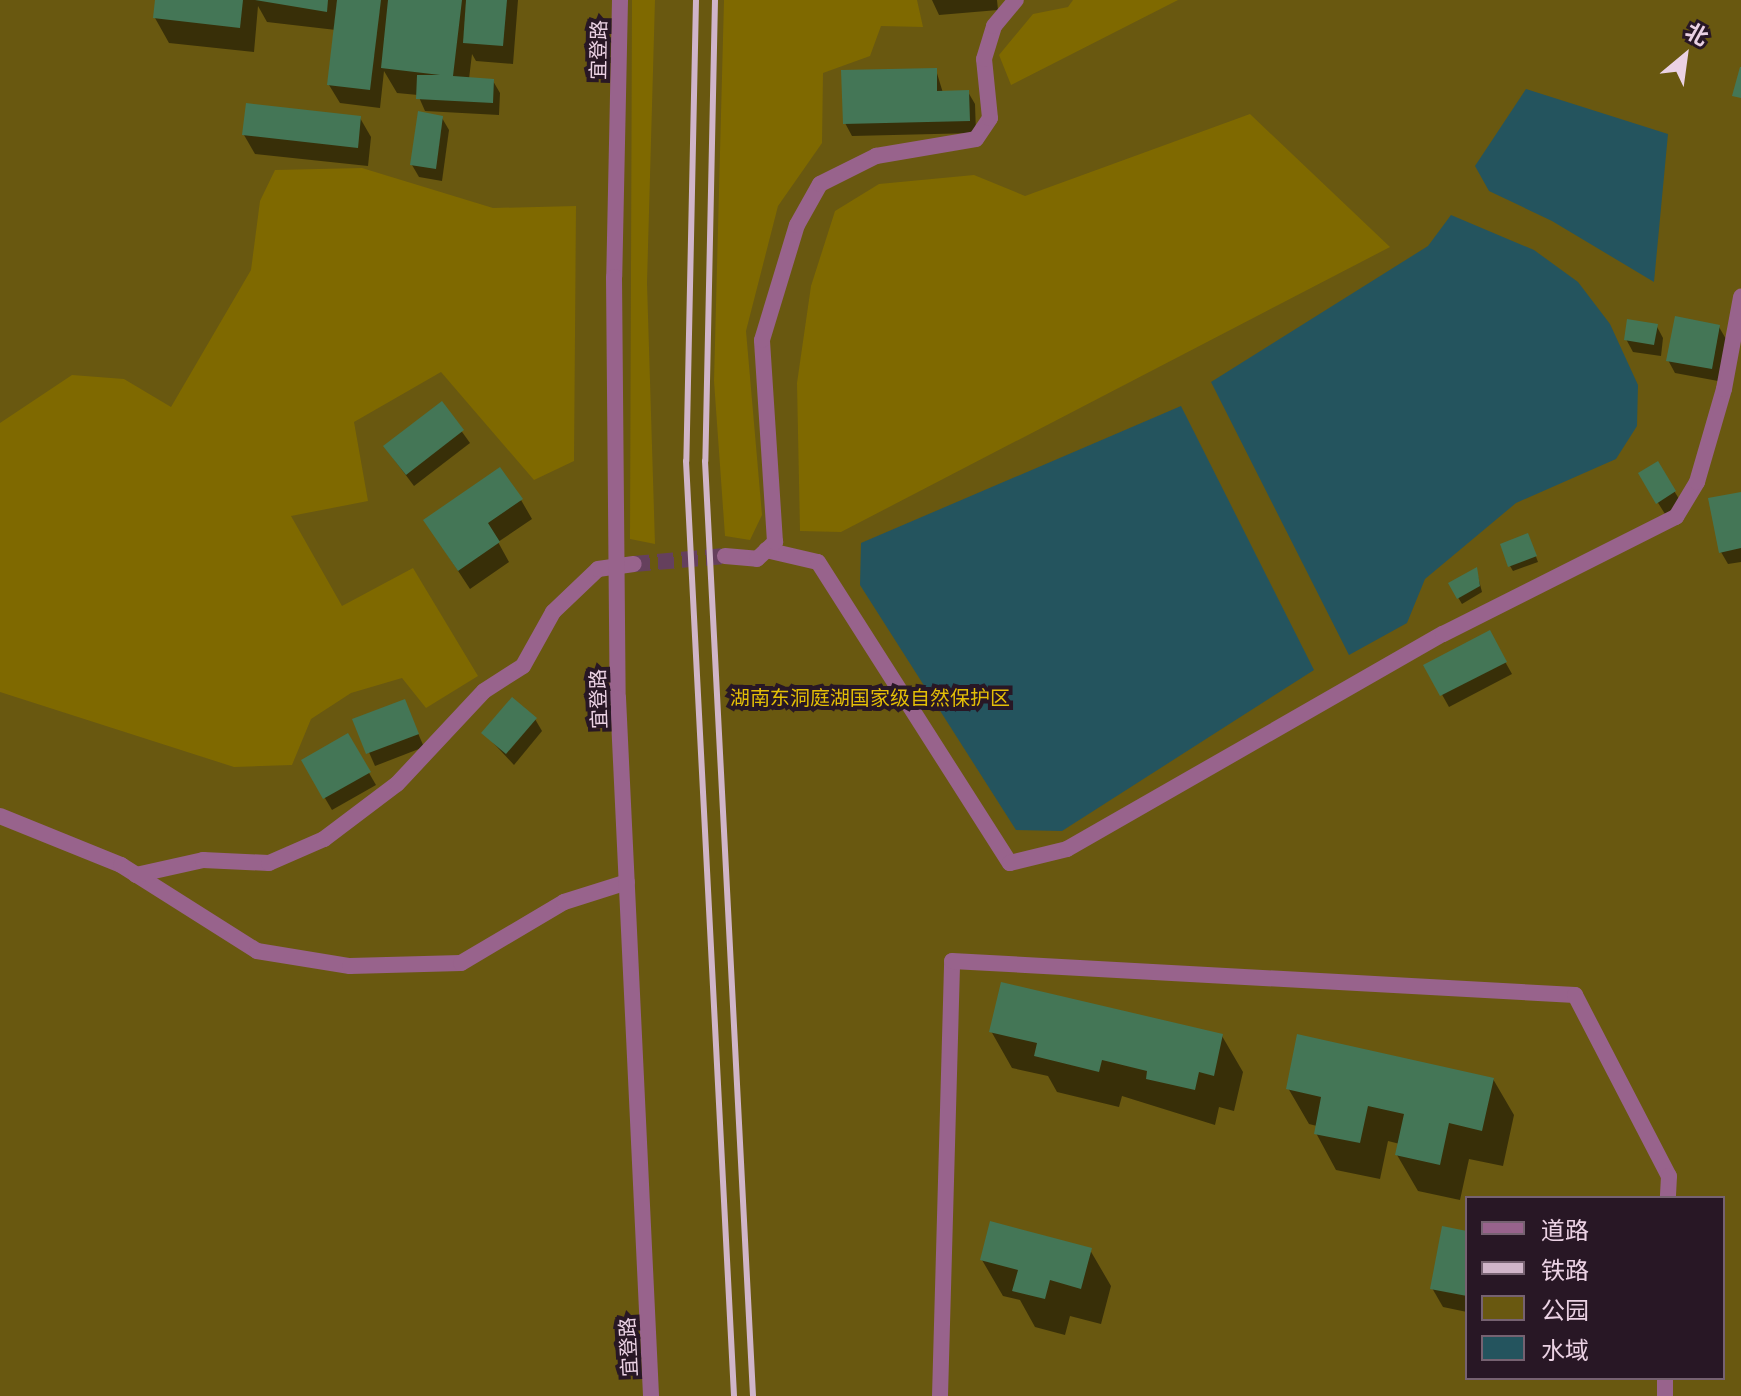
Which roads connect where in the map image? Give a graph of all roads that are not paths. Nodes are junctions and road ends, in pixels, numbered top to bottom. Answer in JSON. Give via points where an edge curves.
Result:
{"nodes":[{"id":1,"x":620,"y":0,"type":"edge"},
{"id":2,"x":1016,"y":0,"type":"edge"},
{"id":3,"x":1741,"y":297,"type":"edge"},
{"id":4,"x":766,"y":550,"type":"junction"},
{"id":5,"x":725,"y":556,"type":"tunnel mouth"},
{"id":6,"x":634,"y":564,"type":"tunnel mouth"},
{"id":7,"x":617,"y":567,"type":"junction"},
{"id":8,"x":0,"y":816,"type":"edge"},
{"id":9,"x":136,"y":875,"type":"junction"},
{"id":10,"x":627,"y":882,"type":"junction"},
{"id":11,"x":1668,"y":1196,"type":"edge"},
{"id":12,"x":651,"y":1396,"type":"edge"},
{"id":13,"x":940,"y":1396,"type":"edge"}],
"edges":[{"from":1,"to":7,"type":"street","name":"宜登路","via":[[614,277]]},
{"from":2,"to":4,"type":"street","via":[[991,37],[984,59],[990,118],[976,139],[876,156],[820,184],[797,225],[762,340],[775,542]]},
{"from":3,"to":4,"type":"street","via":[[1724,389],[1697,482],[1676,517],[1443,634],[1067,849],[1010,863],[818,562]]},
{"from":4,"to":5,"type":"street","via":[[757,559]]},
{"from":6,"to":7,"type":"street"},
{"from":7,"to":9,"type":"street","via":[[598,569],[553,612],[523,666],[484,691],[397,784],[324,839],[269,863],[203,860]]},
{"from":7,"to":10,"type":"street","name":"宜登路"},
{"from":8,"to":9,"type":"street"},
{"from":9,"to":10,"type":"street","via":[[257,951],[350,966],[461,963],[564,902]]},
{"from":10,"to":12,"type":"street","name":"宜登路"},
{"from":11,"to":13,"type":"street","via":[[1669,1176],[1575,995],[952,961]]}]}
